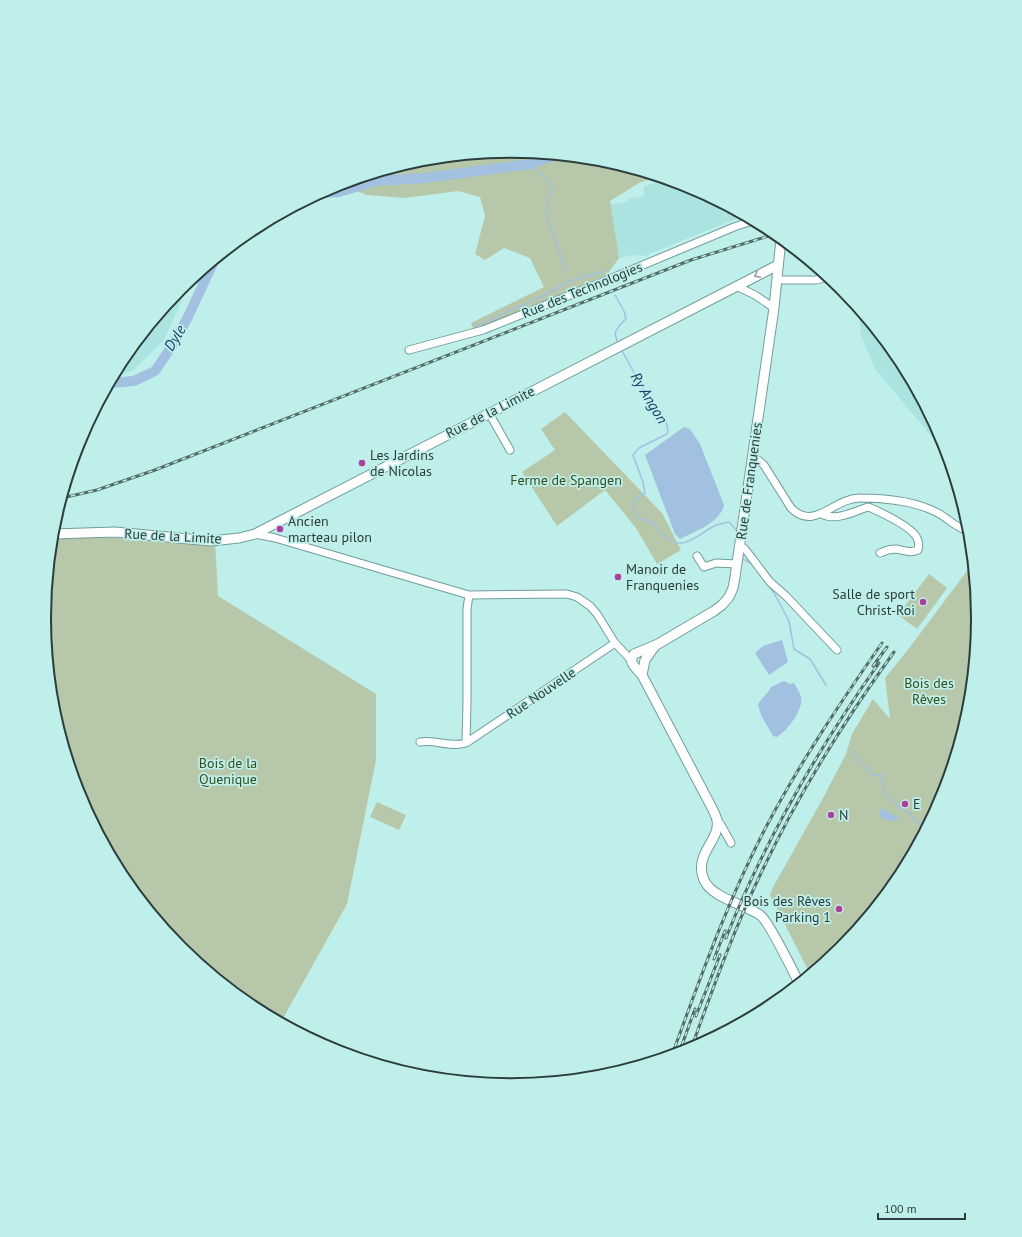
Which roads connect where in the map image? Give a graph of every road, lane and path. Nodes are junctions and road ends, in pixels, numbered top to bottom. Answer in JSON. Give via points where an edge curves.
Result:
{"nodes":[{"id":1,"x":745,"y":223,"type":"edge"},
{"id":2,"x":780,"y":246,"type":"edge"},
{"id":3,"x":778,"y":265,"type":"junction"},
{"id":4,"x":820,"y":279,"type":"edge"},
{"id":5,"x":777,"y":280,"type":"junction"},
{"id":6,"x":736,"y":286,"type":"junction"},
{"id":7,"x":774,"y":308,"type":"junction"},
{"id":8,"x":409,"y":350,"type":"dead end"},
{"id":9,"x":490,"y":412,"type":"junction"},
{"id":10,"x":510,"y":450,"type":"dead end"},
{"id":11,"x":752,"y":460,"type":"junction"},
{"id":12,"x":822,"y":514,"type":"junction"},
{"id":13,"x":271,"y":526,"type":"junction"},
{"id":14,"x":962,"y":529,"type":"edge"},
{"id":15,"x":59,"y":534,"type":"edge"},
{"id":16,"x":255,"y":534,"type":"junction"},
{"id":17,"x":275,"y":538,"type":"junction"},
{"id":18,"x":740,"y":546,"type":"junction"},
{"id":19,"x":880,"y":553,"type":"dead end"},
{"id":20,"x":697,"y":556,"type":"dead end"},
{"id":21,"x":737,"y":564,"type":"junction"},
{"id":22,"x":469,"y":595,"type":"junction"},
{"id":23,"x":615,"y":643,"type":"junction"},
{"id":24,"x":837,"y":650,"type":"dead end"},
{"id":25,"x":638,"y":660,"type":"junction"},
{"id":26,"x":420,"y":742,"type":"dead end"},
{"id":27,"x":466,"y":743,"type":"junction"},
{"id":28,"x":717,"y":820,"type":"junction"},
{"id":29,"x":731,"y":843,"type":"dead end"},
{"id":30,"x":797,"y":978,"type":"edge"}],
"edges":[{"from":1,"to":8,"type":"street","name":"Rue des Technologies","via":[[483,330]]},
{"from":2,"to":3,"type":"street","name":"Rue de Franquenies"},
{"from":3,"to":5,"type":"street","name":"Rue de Franquenies"},
{"from":3,"to":6,"type":"street","name":"Rue de la Limite","one_way":true},
{"from":4,"to":5,"type":"street"},
{"from":5,"to":7,"type":"street","name":"Rue de Franquenies"},
{"from":6,"to":7,"type":"street"},
{"from":6,"to":9,"type":"street","name":"Rue de la Limite"},
{"from":7,"to":11,"type":"street","name":"Rue de Franquenies"},
{"from":9,"to":10,"type":"street"},
{"from":9,"to":13,"type":"street","name":"Rue de la Limite"},
{"from":11,"to":12,"type":"street","via":[[758,460],[764,465],[794,511],[806,516]]},
{"from":11,"to":18,"type":"street","name":"Rue de Franquenies"},
{"from":12,"to":14,"type":"street","via":[[838,504],[855,498],[888,500],[937,512]]},
{"from":12,"to":19,"type":"street","via":[[841,516],[871,508],[893,518],[916,536],[919,545],[918,550],[914,552],[895,549]]},
{"from":13,"to":16,"type":"street","name":"Rue de la Limite"},
{"from":13,"to":17,"type":"street"},
{"from":15,"to":16,"type":"street","name":"Rue de la Limite","via":[[115,532],[211,540]]},
{"from":16,"to":17,"type":"street"},
{"from":17,"to":22,"type":"street"},
{"from":18,"to":21,"type":"street","name":"Rue de Franquenies"},
{"from":18,"to":24,"type":"street","via":[[772,584]]},
{"from":20,"to":21,"type":"street","via":[[704,567],[716,563]]},
{"from":21,"to":25,"type":"street","name":"Rue de Franquenies","via":[[733,588],[722,605],[658,644]]},
{"from":22,"to":23,"type":"street","via":[[567,594],[577,597],[590,606]]},
{"from":22,"to":27,"type":"street"},
{"from":23,"to":25,"type":"street"},
{"from":23,"to":27,"type":"street","name":"Rue Nouvelle"},
{"from":25,"to":28,"type":"street","via":[[642,675]]},
{"from":26,"to":27,"type":"street","via":[[429,740],[454,745]]},
{"from":28,"to":29,"type":"street"},
{"from":28,"to":30,"type":"street","via":[[715,832],[702,861],[701,871],[706,885],[715,893],[763,917]]}]}
